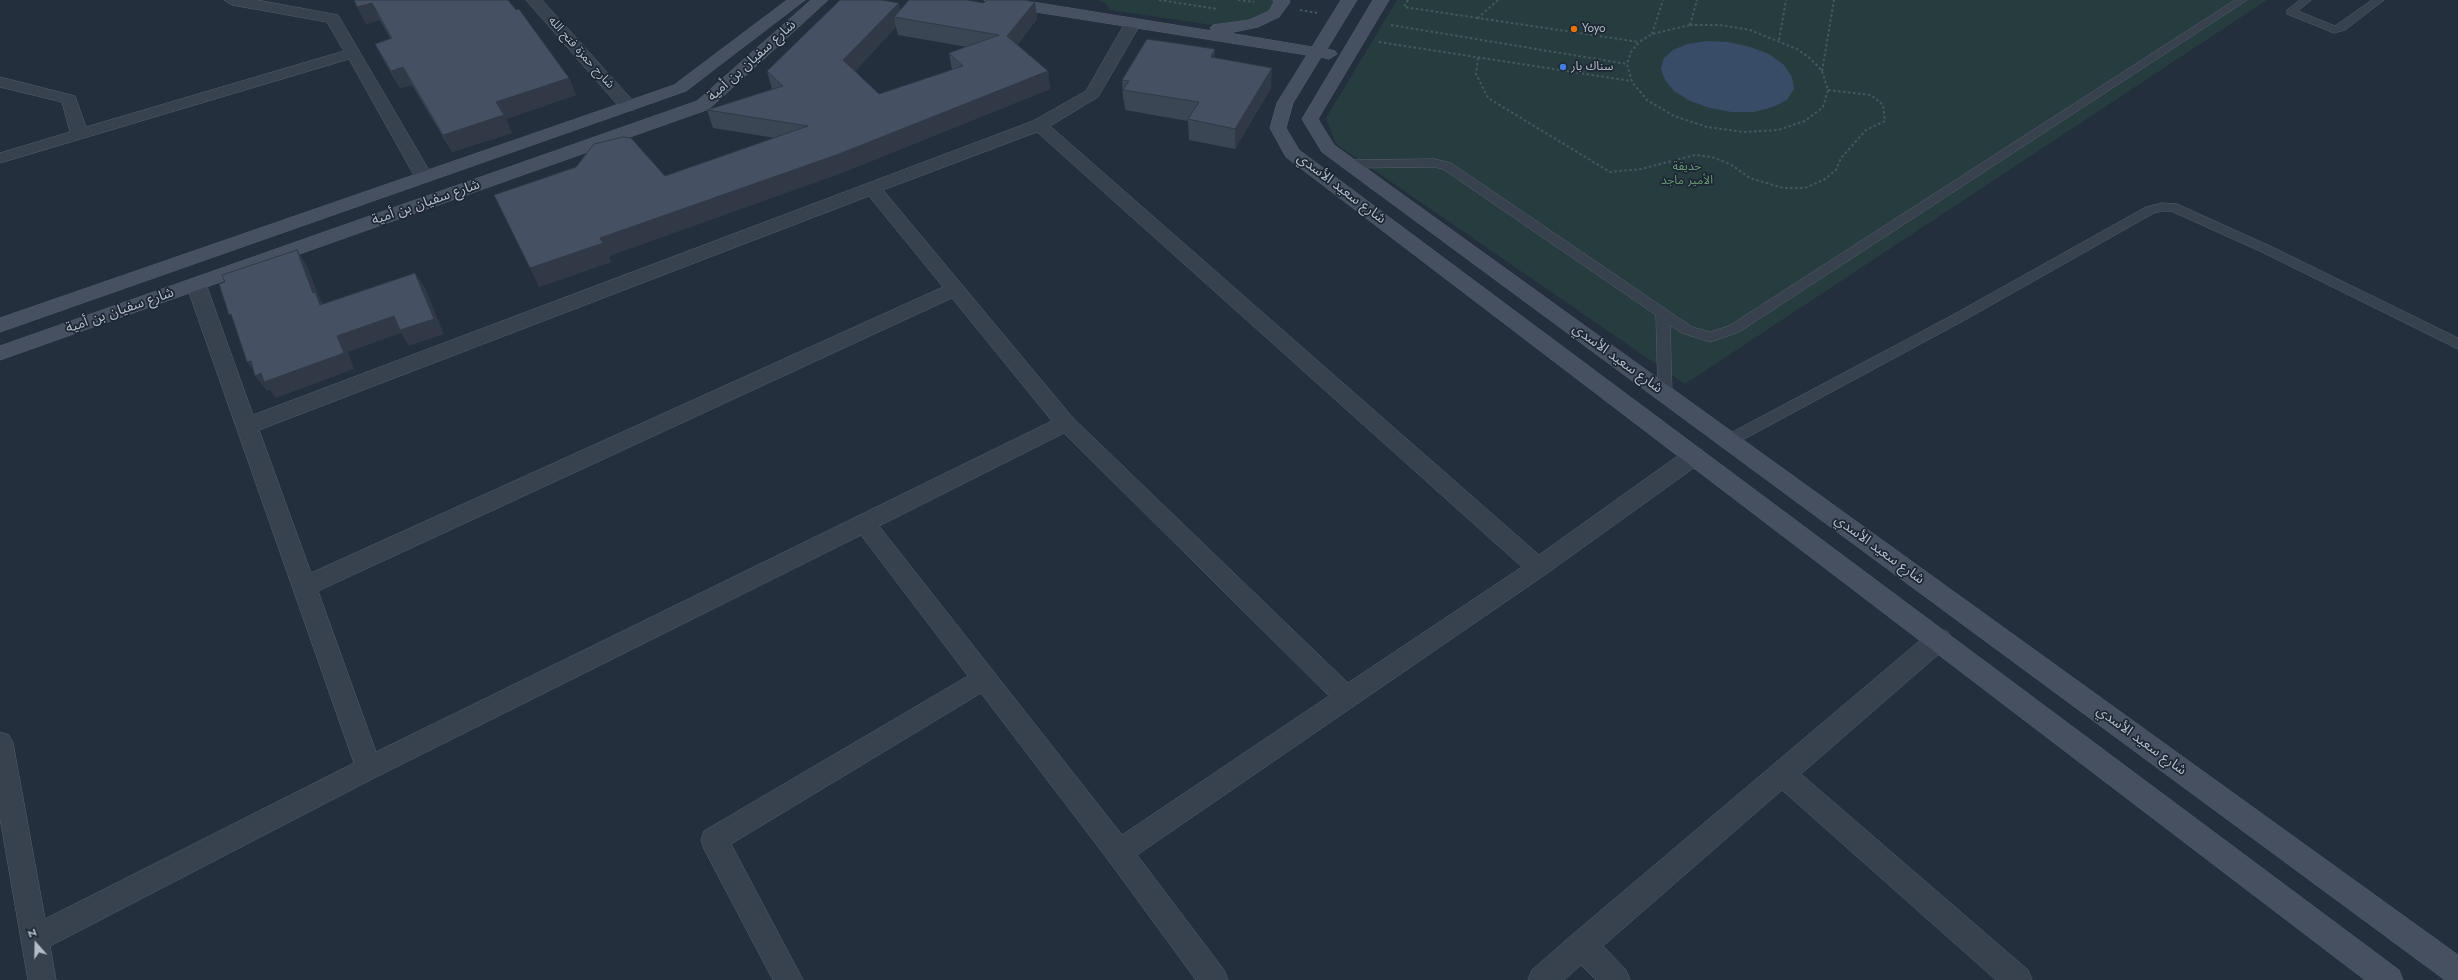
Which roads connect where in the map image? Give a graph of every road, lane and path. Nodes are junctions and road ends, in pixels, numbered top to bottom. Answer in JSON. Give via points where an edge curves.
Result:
{"nodes":[{"id":1,"x":232,"y":0,"type":"edge"},
{"id":2,"x":534,"y":0,"type":"edge"},
{"id":3,"x":797,"y":0,"type":"edge"},
{"id":4,"x":820,"y":0,"type":"edge"},
{"id":5,"x":992,"y":0,"type":"edge"},
{"id":6,"x":1159,"y":0,"type":"edge"},
{"id":7,"x":1238,"y":0,"type":"edge"},
{"id":8,"x":1349,"y":0,"type":"edge"},
{"id":9,"x":1381,"y":0,"type":"edge"},
{"id":10,"x":1408,"y":0,"type":"edge"},
{"id":11,"x":1498,"y":0,"type":"edge"},
{"id":12,"x":1663,"y":0,"type":"edge"},
{"id":13,"x":1697,"y":0,"type":"edge"},
{"id":14,"x":1786,"y":0,"type":"edge"},
{"id":15,"x":1834,"y":0,"type":"edge"},
{"id":16,"x":2242,"y":0,"type":"edge"},
{"id":17,"x":2306,"y":0,"type":"edge"},
{"id":18,"x":2379,"y":0,"type":"edge"},
{"id":19,"x":269,"y":3,"type":"edge"},
{"id":20,"x":1280,"y":3,"type":"edge"},
{"id":21,"x":1250,"y":5,"type":"dead end"},
{"id":22,"x":1221,"y":10,"type":"dead end"},
{"id":23,"x":1338,"y":16,"type":"junction"},
{"id":24,"x":1478,"y":18,"type":"junction"},
{"id":25,"x":1369,"y":21,"type":"junction"},
{"id":26,"x":1133,"y":23,"type":"junction"},
{"id":27,"x":1690,"y":25,"type":"junction"},
{"id":28,"x":1652,"y":34,"type":"junction"},
{"id":29,"x":1359,"y":39,"type":"junction"},
{"id":30,"x":1779,"y":40,"type":"junction"},
{"id":31,"x":1639,"y":42,"type":"junction"},
{"id":32,"x":1316,"y":51,"type":"junction"},
{"id":33,"x":353,"y":53,"type":"junction"},
{"id":34,"x":1347,"y":57,"type":"junction"},
{"id":35,"x":1478,"y":58,"type":"junction"},
{"id":36,"x":1627,"y":64,"type":"junction"},
{"id":37,"x":1822,"y":71,"type":"junction"},
{"id":38,"x":1631,"y":81,"type":"junction"},
{"id":39,"x":0,"y":82,"type":"edge"},
{"id":40,"x":1828,"y":90,"type":"junction"},
{"id":41,"x":628,"y":106,"type":"junction"},
{"id":42,"x":1038,"y":125,"type":"junction"},
{"id":43,"x":79,"y":133,"type":"junction"},
{"id":44,"x":0,"y":158,"type":"edge"},
{"id":45,"x":1348,"y":164,"type":"junction"},
{"id":46,"x":424,"y":177,"type":"junction"},
{"id":47,"x":872,"y":188,"type":"junction"},
{"id":48,"x":196,"y":284,"type":"junction"},
{"id":49,"x":955,"y":289,"type":"junction"},
{"id":50,"x":1663,"y":314,"type":"junction"},
{"id":51,"x":0,"y":325,"type":"edge"},
{"id":52,"x":2458,"y":344,"type":"edge"},
{"id":53,"x":0,"y":353,"type":"edge"},
{"id":54,"x":1665,"y":394,"type":"junction"},
{"id":55,"x":1066,"y":423,"type":"junction"},
{"id":56,"x":247,"y":426,"type":"junction"},
{"id":57,"x":1728,"y":441,"type":"junction"},
{"id":58,"x":1694,"y":456,"type":"junction"},
{"id":59,"x":865,"y":524,"type":"junction"},
{"id":60,"x":1538,"y":568,"type":"junction"},
{"id":61,"x":304,"y":587,"type":"junction"},
{"id":62,"x":1939,"y":639,"type":"junction"},
{"id":63,"x":985,"y":678,"type":"junction"},
{"id":64,"x":1347,"y":698,"type":"junction"},
{"id":65,"x":0,"y":743,"type":"edge"},
{"id":66,"x":369,"y":768,"type":"junction"},
{"id":67,"x":1783,"y":775,"type":"junction"},
{"id":68,"x":1119,"y":852,"type":"junction"},
{"id":69,"x":34,"y":939,"type":"junction"},
{"id":70,"x":1582,"y":945,"type":"junction"},
{"id":71,"x":2458,"y":972,"type":"edge"},
{"id":72,"x":42,"y":980,"type":"edge"},
{"id":73,"x":789,"y":980,"type":"edge"},
{"id":74,"x":1214,"y":980,"type":"edge"},
{"id":75,"x":1542,"y":980,"type":"edge"},
{"id":76,"x":1616,"y":980,"type":"edge"},
{"id":77,"x":2018,"y":980,"type":"edge"},
{"id":78,"x":2389,"y":980,"type":"edge"}],
"edges":[{"from":1,"to":19,"type":"street"},
{"from":2,"to":41,"type":"street","name":"شارح حمزة فتح الله"},
{"from":3,"to":41,"type":"street","name":"شارع سفيان بن أمية","via":[[680,88]]},
{"from":4,"to":48,"type":"street","name":"شارع سفيان بن أمية","via":[[703,105]]},
{"from":5,"to":26,"type":"street"},
{"from":6,"to":22,"type":"path"},
{"from":7,"to":21,"type":"path","via":[[1255,2]]},
{"from":8,"to":23,"type":"street"},
{"from":9,"to":25,"type":"street"},
{"from":10,"to":24,"type":"path","via":[[1404,7]]},
{"from":11,"to":24,"type":"path"},
{"from":12,"to":28,"type":"path"},
{"from":13,"to":27,"type":"path"},
{"from":14,"to":30,"type":"path"},
{"from":15,"to":37,"type":"path"},
{"from":16,"to":50,"type":"lane","via":[[1734,329],[1710,337],[1687,330]]},
{"from":17,"to":18,"type":"lane","via":[[2291,12],[2334,30],[2341,28]]},
{"from":19,"to":33,"type":"street","via":[[333,18]]},
{"from":20,"to":23,"type":"path"},
{"from":20,"to":26,"type":"street","via":[[1274,14],[1253,24],[1228,29]]},
{"from":23,"to":32,"type":"street"},
{"from":24,"to":31,"type":"path"},
{"from":25,"to":29,"type":"street"},
{"from":25,"to":36,"type":"path"},
{"from":26,"to":32,"type":"street"},
{"from":26,"to":42,"type":"street","via":[[1092,94]]},
{"from":27,"to":28,"type":"path"},
{"from":27,"to":30,"type":"path","via":[[1720,25],[1750,30]]},
{"from":28,"to":31,"type":"path"},
{"from":29,"to":34,"type":"street"},
{"from":29,"to":35,"type":"path"},
{"from":30,"to":37,"type":"path","via":[[1811,59]]},
{"from":31,"to":36,"type":"path","via":[[1631,52]]},
{"from":32,"to":34,"type":"street"},
{"from":32,"to":58,"type":"street","name":"شارع سعيد الأسدي","via":[[1285,103],[1278,128],[1292,152]]},
{"from":33,"to":43,"type":"street"},
{"from":33,"to":46,"type":"street"},
{"from":34,"to":45,"type":"street","name":"شارع سعيد الأسدي","via":[[1310,119],[1328,148]]},
{"from":35,"to":38,"type":"path"},
{"from":35,"to":40,"type":"path","via":[[1476,74],[1488,98],[1610,172],[1636,170],[1695,155],[1712,157],[1730,164],[1750,178],[1783,188],[1805,188],[1825,179],[1836,170],[1841,158],[1866,130],[1885,121],[1883,105],[1871,95]]},
{"from":36,"to":38,"type":"path"},
{"from":37,"to":40,"type":"path"},
{"from":38,"to":40,"type":"path","via":[[1648,100],[1674,116],[1707,128],[1744,132],[1778,130],[1805,122],[1823,107]]},
{"from":39,"to":43,"type":"street","via":[[69,99]]},
{"from":41,"to":46,"type":"street","name":"شارع سفيان بن أمية"},
{"from":42,"to":47,"type":"street"},
{"from":42,"to":60,"type":"street"},
{"from":43,"to":44,"type":"street"},
{"from":45,"to":50,"type":"lane","via":[[1434,163],[1447,166]]},
{"from":45,"to":54,"type":"street","name":"شارع سعيد الأسدي"},
{"from":46,"to":51,"type":"street","name":"شارع سفيان بن أمية"},
{"from":47,"to":49,"type":"street"},
{"from":47,"to":56,"type":"street"},
{"from":48,"to":53,"type":"street","name":"شارع سفيان بن أمية"},
{"from":48,"to":56,"type":"street"},
{"from":49,"to":55,"type":"street"},
{"from":49,"to":61,"type":"street"},
{"from":50,"to":54,"type":"lane"},
{"from":52,"to":57,"type":"lane","via":[[2268,250],[2173,207],[2162,206],[2150,210],[1970,311]]},
{"from":54,"to":57,"type":"street","name":"شارع سعيد الأسدي"},
{"from":55,"to":59,"type":"street"},
{"from":55,"to":64,"type":"street"},
{"from":56,"to":61,"type":"street"},
{"from":57,"to":71,"type":"street","name":"شارع سعيد الأسدي"},
{"from":58,"to":60,"type":"street"},
{"from":58,"to":62,"type":"street","name":"شارع سعيد الأسدي"},
{"from":59,"to":63,"type":"street"},
{"from":59,"to":66,"type":"street"},
{"from":60,"to":64,"type":"street"},
{"from":61,"to":66,"type":"street"},
{"from":62,"to":67,"type":"street"},
{"from":62,"to":78,"type":"street","name":"شارع سعيد الأسدي"},
{"from":63,"to":68,"type":"street"},
{"from":63,"to":73,"type":"street","via":[[714,840]]},
{"from":64,"to":68,"type":"street"},
{"from":65,"to":69,"type":"street"},
{"from":66,"to":69,"type":"street"},
{"from":67,"to":70,"type":"street"},
{"from":67,"to":77,"type":"street"},
{"from":68,"to":74,"type":"street"},
{"from":69,"to":72,"type":"street"},
{"from":70,"to":75,"type":"street"},
{"from":70,"to":76,"type":"street"}]}
